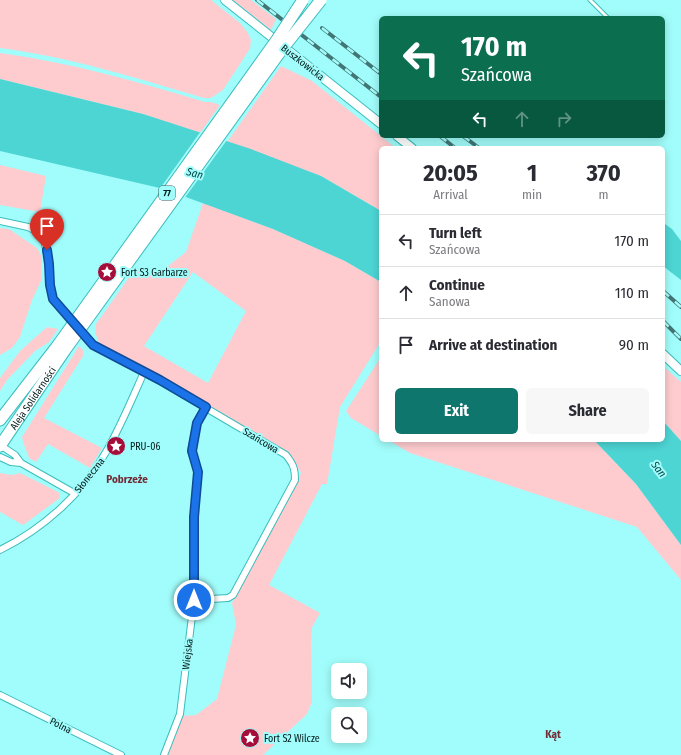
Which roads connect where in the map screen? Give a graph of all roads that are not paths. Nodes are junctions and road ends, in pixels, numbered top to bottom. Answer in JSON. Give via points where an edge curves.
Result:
{"nodes":[{"id":1,"x":225,"y":0,"type":"edge"},
{"id":2,"x":303,"y":0,"type":"edge"},
{"id":3,"x":321,"y":0,"type":"edge"},
{"id":4,"x":590,"y":0,"type":"edge"},
{"id":5,"x":606,"y":16,"type":"edge"},
{"id":6,"x":379,"y":122,"type":"edge"},
{"id":7,"x":400,"y":138,"type":"edge"},
{"id":8,"x":410,"y":146,"type":"edge"},
{"id":9,"x":0,"y":221,"type":"edge"},
{"id":10,"x":62,"y":348,"type":"junction"},
{"id":11,"x":665,"y":356,"type":"edge"},
{"id":12,"x":681,"y":371,"type":"edge"},
{"id":13,"x":144,"y":372,"type":"junction"},
{"id":14,"x":206,"y":407,"type":"junction"},
{"id":15,"x":1,"y":417,"type":"edge"},
{"id":16,"x":0,"y":445,"type":"edge"},
{"id":17,"x":0,"y":457,"type":"edge"},
{"id":18,"x":21,"y":462,"type":"junction"},
{"id":19,"x":74,"y":493,"type":"junction"},
{"id":20,"x":0,"y":550,"type":"edge"},
{"id":21,"x":194,"y":600,"type":"junction"},
{"id":22,"x":1,"y":698,"type":"edge"},
{"id":23,"x":121,"y":755,"type":"edge"},
{"id":24,"x":164,"y":755,"type":"edge"}],
"edges":[{"from":1,"to":6,"type":"street","name":"Buszkowicka"},
{"from":2,"to":10,"type":"highway","number":"77","bridge":true},
{"from":3,"to":10,"type":"highway","number":"77","bridge":true},
{"from":4,"to":5,"type":"lane"},
{"from":7,"to":8,"type":"street"},
{"from":9,"to":13,"type":"street","name":"Szańcowa","via":[[28,227],[38,232],[44,239],[53,299],[93,345]]},
{"from":10,"to":15,"type":"highway","name":"Aleja Solidarności","number":"77"},
{"from":10,"to":16,"type":"highway","name":"Aleja Solidarności","number":"77"},
{"from":11,"to":12,"type":"street"},
{"from":13,"to":14,"type":"street","name":"Szańcowa"},
{"from":13,"to":19,"type":"street","name":"Słoneczna","via":[[106,452]]},
{"from":14,"to":21,"type":"street","name":"Wiejska","via":[[197,423],[192,451],[198,472],[194,517]]},
{"from":14,"to":21,"type":"street","name":"Szańcowa","via":[[286,455],[293,463],[295,480],[233,595],[228,598]]},
{"from":16,"to":18,"type":"street"},
{"from":17,"to":18,"type":"street","via":[[11,462]]},
{"from":18,"to":19,"type":"street"},
{"from":19,"to":20,"type":"street","name":"Słoneczna","via":[[62,508],[46,521]]},
{"from":21,"to":24,"type":"street","name":"Wiejska","via":[[180,714]]},
{"from":22,"to":23,"type":"street","name":"Polna","via":[[38,713]]}]}
